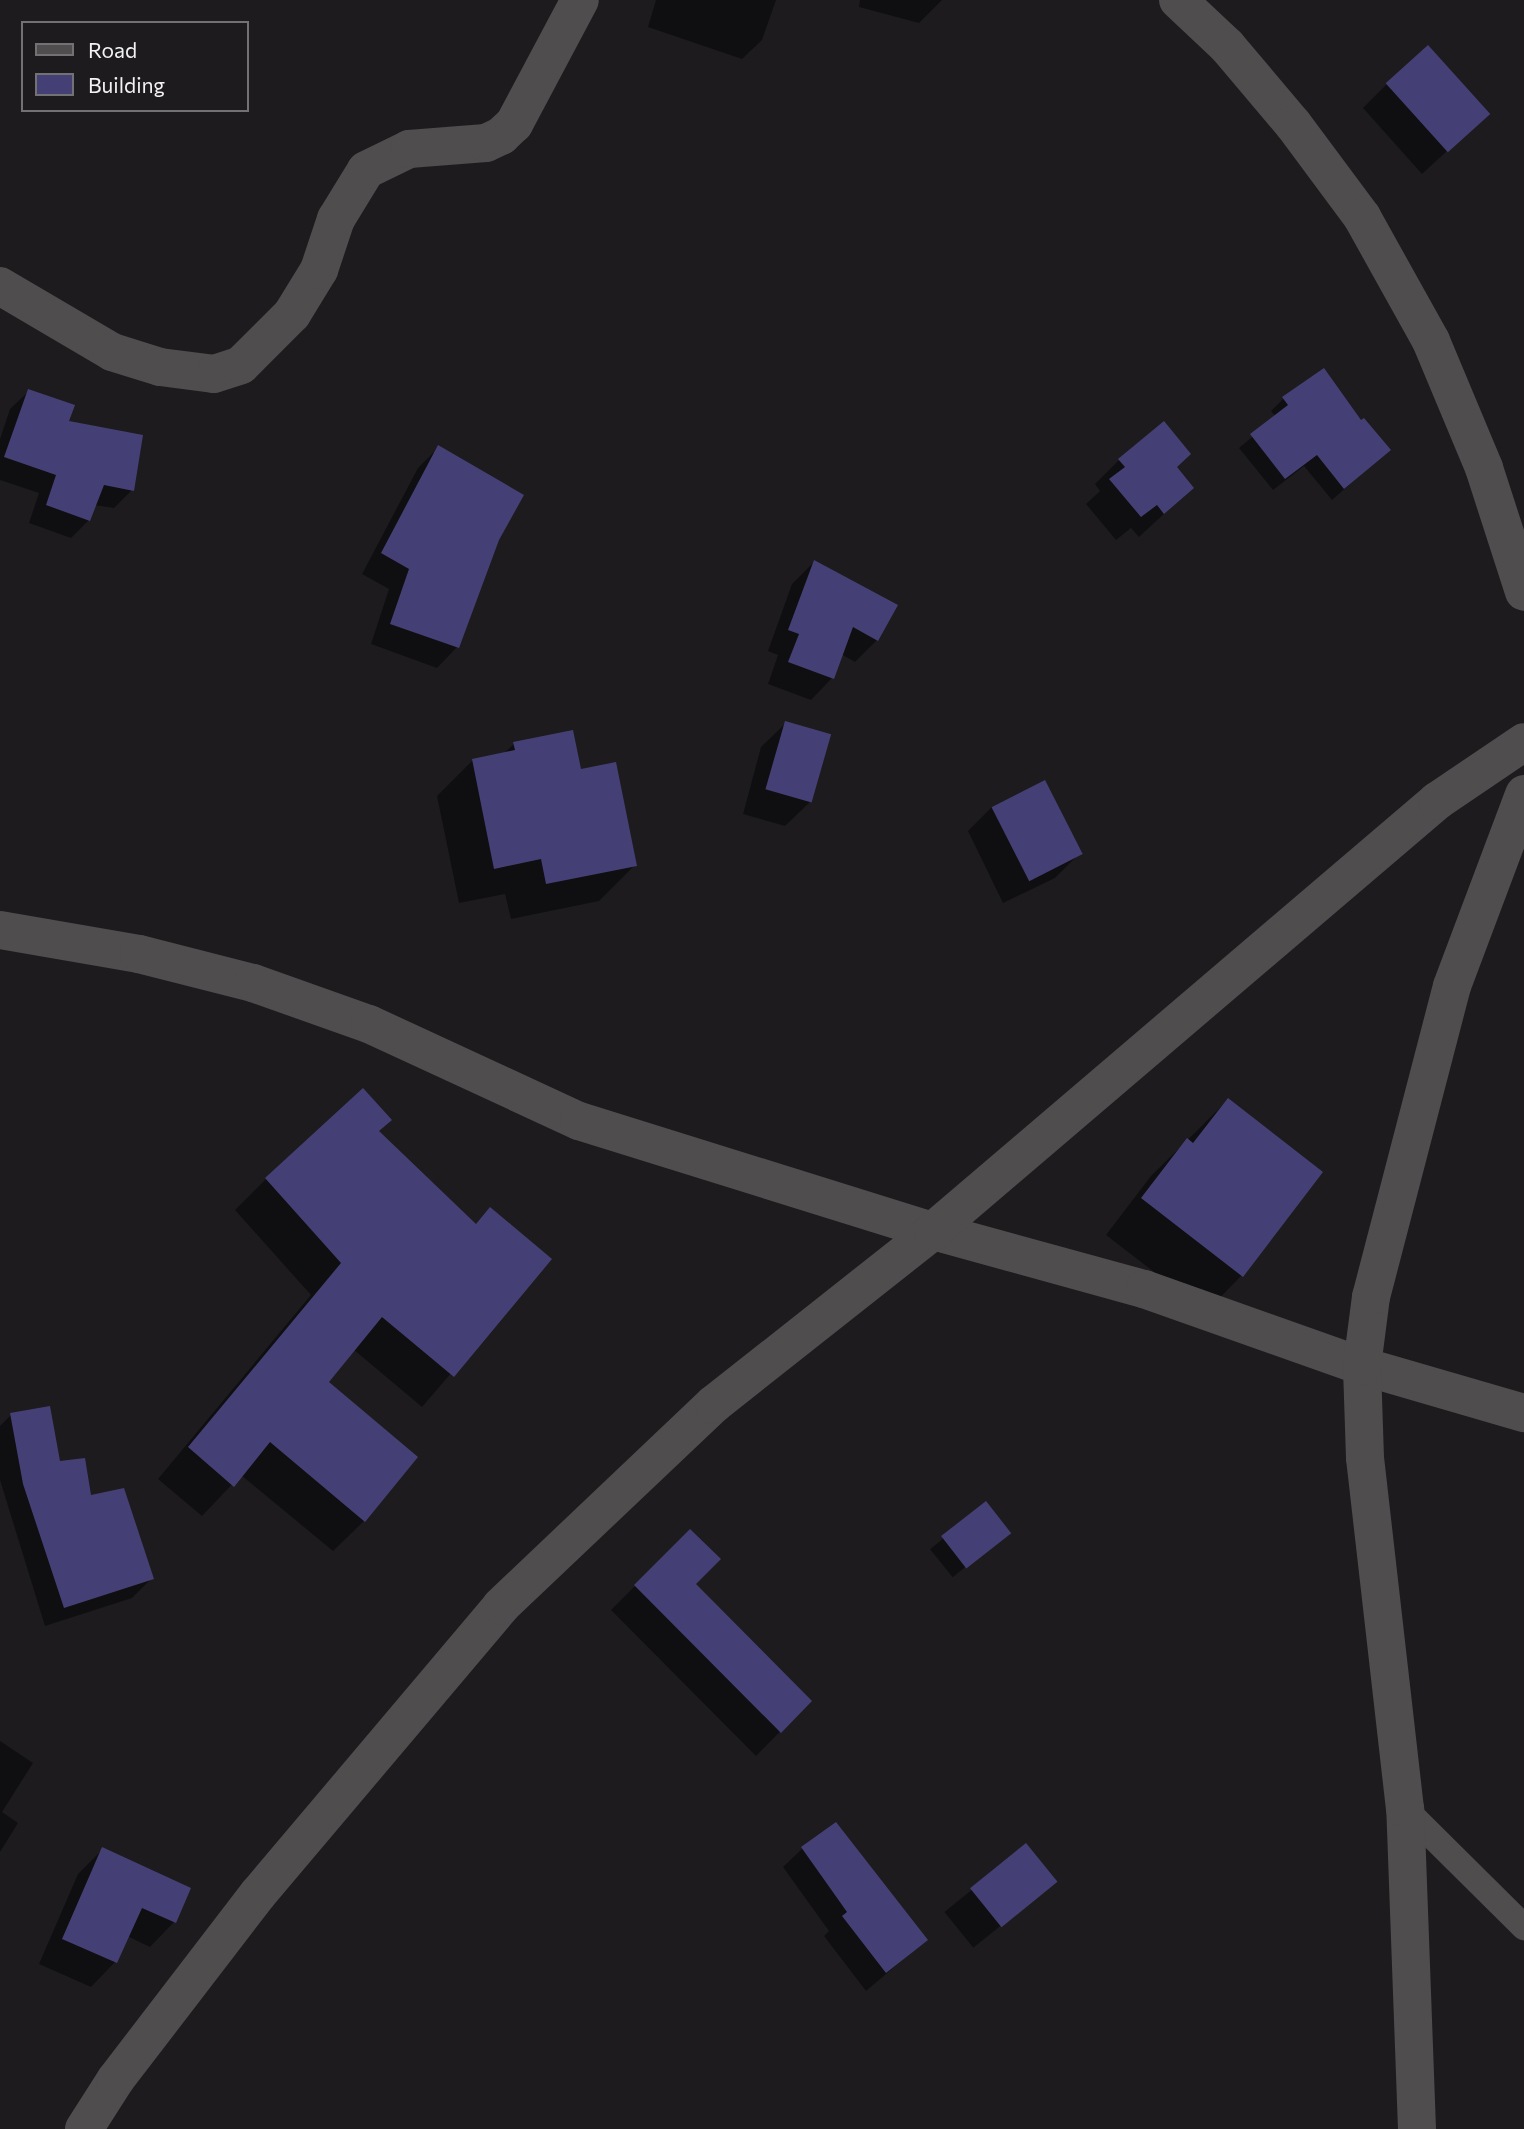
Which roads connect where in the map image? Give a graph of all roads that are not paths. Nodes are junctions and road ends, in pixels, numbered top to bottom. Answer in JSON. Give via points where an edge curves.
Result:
{"nodes":[{"id":1,"x":580,"y":0,"type":"edge"},
{"id":2,"x":1178,"y":0,"type":"edge"},
{"id":3,"x":0,"y":286,"type":"edge"},
{"id":4,"x":1524,"y":592,"type":"edge"},
{"id":5,"x":1524,"y":742,"type":"edge"},
{"id":6,"x":1524,"y":794,"type":"edge"},
{"id":7,"x":0,"y":930,"type":"edge"},
{"id":8,"x":933,"y":1231,"type":"junction"},
{"id":9,"x":1362,"y":1366,"type":"junction"},
{"id":10,"x":1524,"y":1413,"type":"edge"},
{"id":11,"x":1405,"y":1809,"type":"junction"},
{"id":12,"x":1524,"y":1927,"type":"edge"},
{"id":13,"x":84,"y":2129,"type":"edge"},
{"id":14,"x":1417,"y":2129,"type":"edge"}],
"edges":[{"from":1,"to":3,"type":"street","via":[[519,114],[501,136],[486,143],[409,149],[366,170],[336,219],[319,270],[292,314],[240,365],[214,373],[160,367],[112,352]]},
{"from":2,"to":4,"type":"street","via":[[1227,46],[1362,217],[1431,341],[1484,468]]},
{"from":5,"to":8,"type":"street","via":[[1437,801]]},
{"from":6,"to":9,"type":"street","via":[[1452,986],[1371,1297]]},
{"from":7,"to":8,"type":"street","via":[[139,954],[253,983],[369,1024],[579,1121]]},
{"from":8,"to":9,"type":"street","via":[[1144,1289]]},
{"from":8,"to":13,"type":"street","via":[[714,1404],[501,1606],[258,1894],[116,2079]]},
{"from":9,"to":10,"type":"street"},
{"from":9,"to":11,"type":"street","via":[[1365,1458]]},
{"from":11,"to":12,"type":"lane"},
{"from":11,"to":14,"type":"street"}]}
